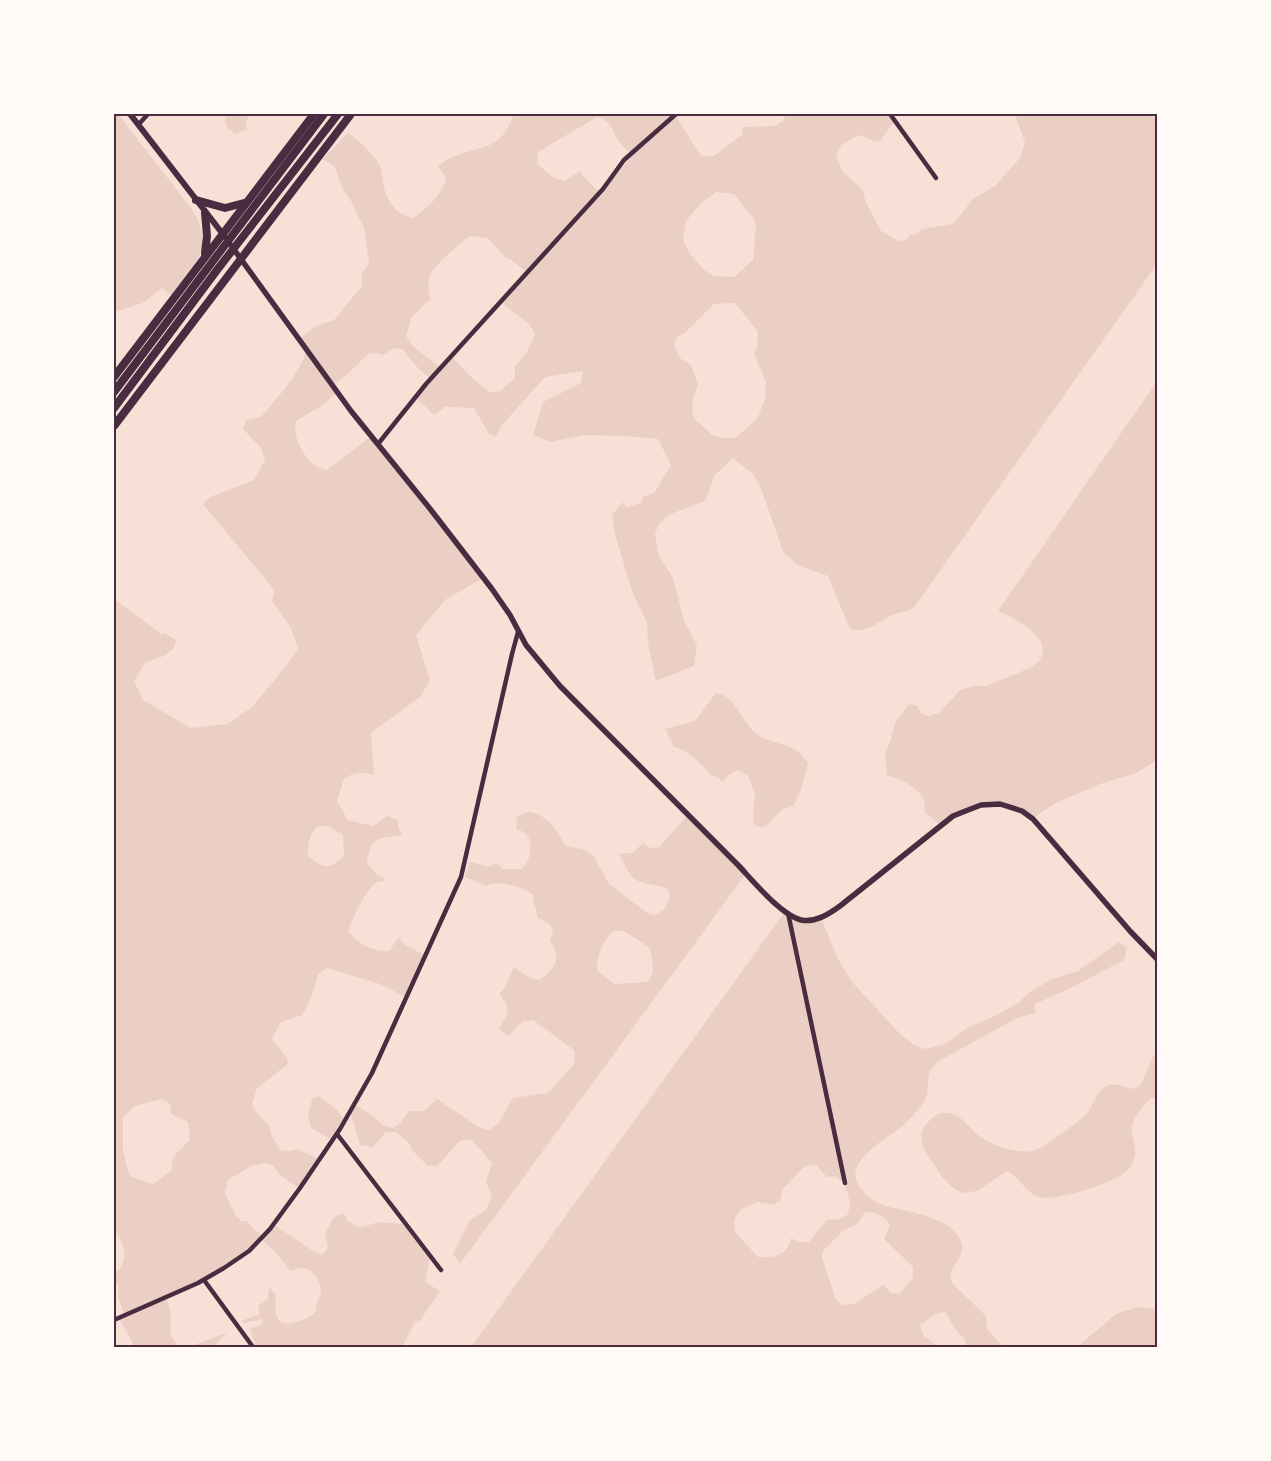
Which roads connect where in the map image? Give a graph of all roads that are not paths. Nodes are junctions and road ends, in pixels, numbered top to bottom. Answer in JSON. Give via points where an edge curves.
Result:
{"nodes":[{"id":1,"x":130,"y":114,"type":"edge"},
{"id":2,"x":148,"y":114,"type":"edge"},
{"id":3,"x":314,"y":114,"type":"edge"},
{"id":4,"x":324,"y":114,"type":"edge"},
{"id":5,"x":338,"y":114,"type":"edge"},
{"id":6,"x":351,"y":114,"type":"edge"},
{"id":7,"x":676,"y":114,"type":"edge"},
{"id":8,"x":890,"y":114,"type":"edge"},
{"id":9,"x":139,"y":124,"type":"junction"},
{"id":10,"x":936,"y":178,"type":"dead end"},
{"id":11,"x":196,"y":200,"type":"junction"},
{"id":12,"x":246,"y":202,"type":"junction"},
{"id":13,"x":206,"y":213,"type":"junction"},
{"id":14,"x":222,"y":233,"type":"junction"},
{"id":15,"x":204,"y":257,"type":"junction"},
{"id":16,"x":240,"y":258,"type":"junction"},
{"id":17,"x":114,"y":377,"type":"edge"},
{"id":18,"x":114,"y":392,"type":"edge"},
{"id":19,"x":114,"y":408,"type":"edge"},
{"id":20,"x":114,"y":426,"type":"edge"},
{"id":21,"x":378,"y":444,"type":"junction"},
{"id":22,"x":518,"y":632,"type":"junction"},
{"id":23,"x":788,"y":913,"type":"junction"},
{"id":24,"x":1157,"y":959,"type":"edge"},
{"id":25,"x":337,"y":1134,"type":"junction"},
{"id":26,"x":845,"y":1183,"type":"dead end"},
{"id":27,"x":441,"y":1270,"type":"dead end"},
{"id":28,"x":204,"y":1280,"type":"junction"},
{"id":29,"x":114,"y":1320,"type":"edge"},
{"id":30,"x":254,"y":1347,"type":"edge"}],
"edges":[{"from":1,"to":9,"type":"main road"},
{"from":2,"to":9,"type":"street"},
{"from":3,"to":12,"type":"highway"},
{"from":4,"to":18,"type":"highway"},
{"from":5,"to":19,"type":"highway"},
{"from":6,"to":16,"type":"highway"},
{"from":7,"to":21,"type":"street","via":[[624,160],[602,189],[426,384]]},
{"from":8,"to":10,"type":"street"},
{"from":9,"to":11,"type":"main road"},
{"from":11,"to":12,"type":"highway","via":[[225,208]]},
{"from":11,"to":13,"type":"main road"},
{"from":12,"to":14,"type":"highway"},
{"from":13,"to":14,"type":"main road"},
{"from":13,"to":15,"type":"highway"},
{"from":14,"to":15,"type":"highway"},
{"from":14,"to":16,"type":"street"},
{"from":15,"to":17,"type":"highway"},
{"from":16,"to":20,"type":"highway"},
{"from":16,"to":21,"type":"street","via":[[351,412]]},
{"from":21,"to":22,"type":"street","via":[[492,589]]},
{"from":22,"to":23,"type":"street","via":[[560,686],[766,896]]},
{"from":22,"to":25,"type":"street","via":[[461,877],[372,1073]]},
{"from":23,"to":24,"type":"street","via":[[801,920],[827,915],[954,816],[981,805],[1000,804],[1022,811],[1034,820]]},
{"from":23,"to":26,"type":"street"},
{"from":25,"to":27,"type":"street"},
{"from":25,"to":28,"type":"street","via":[[259,1241],[239,1259]]},
{"from":28,"to":29,"type":"street"},
{"from":28,"to":30,"type":"street"}]}
